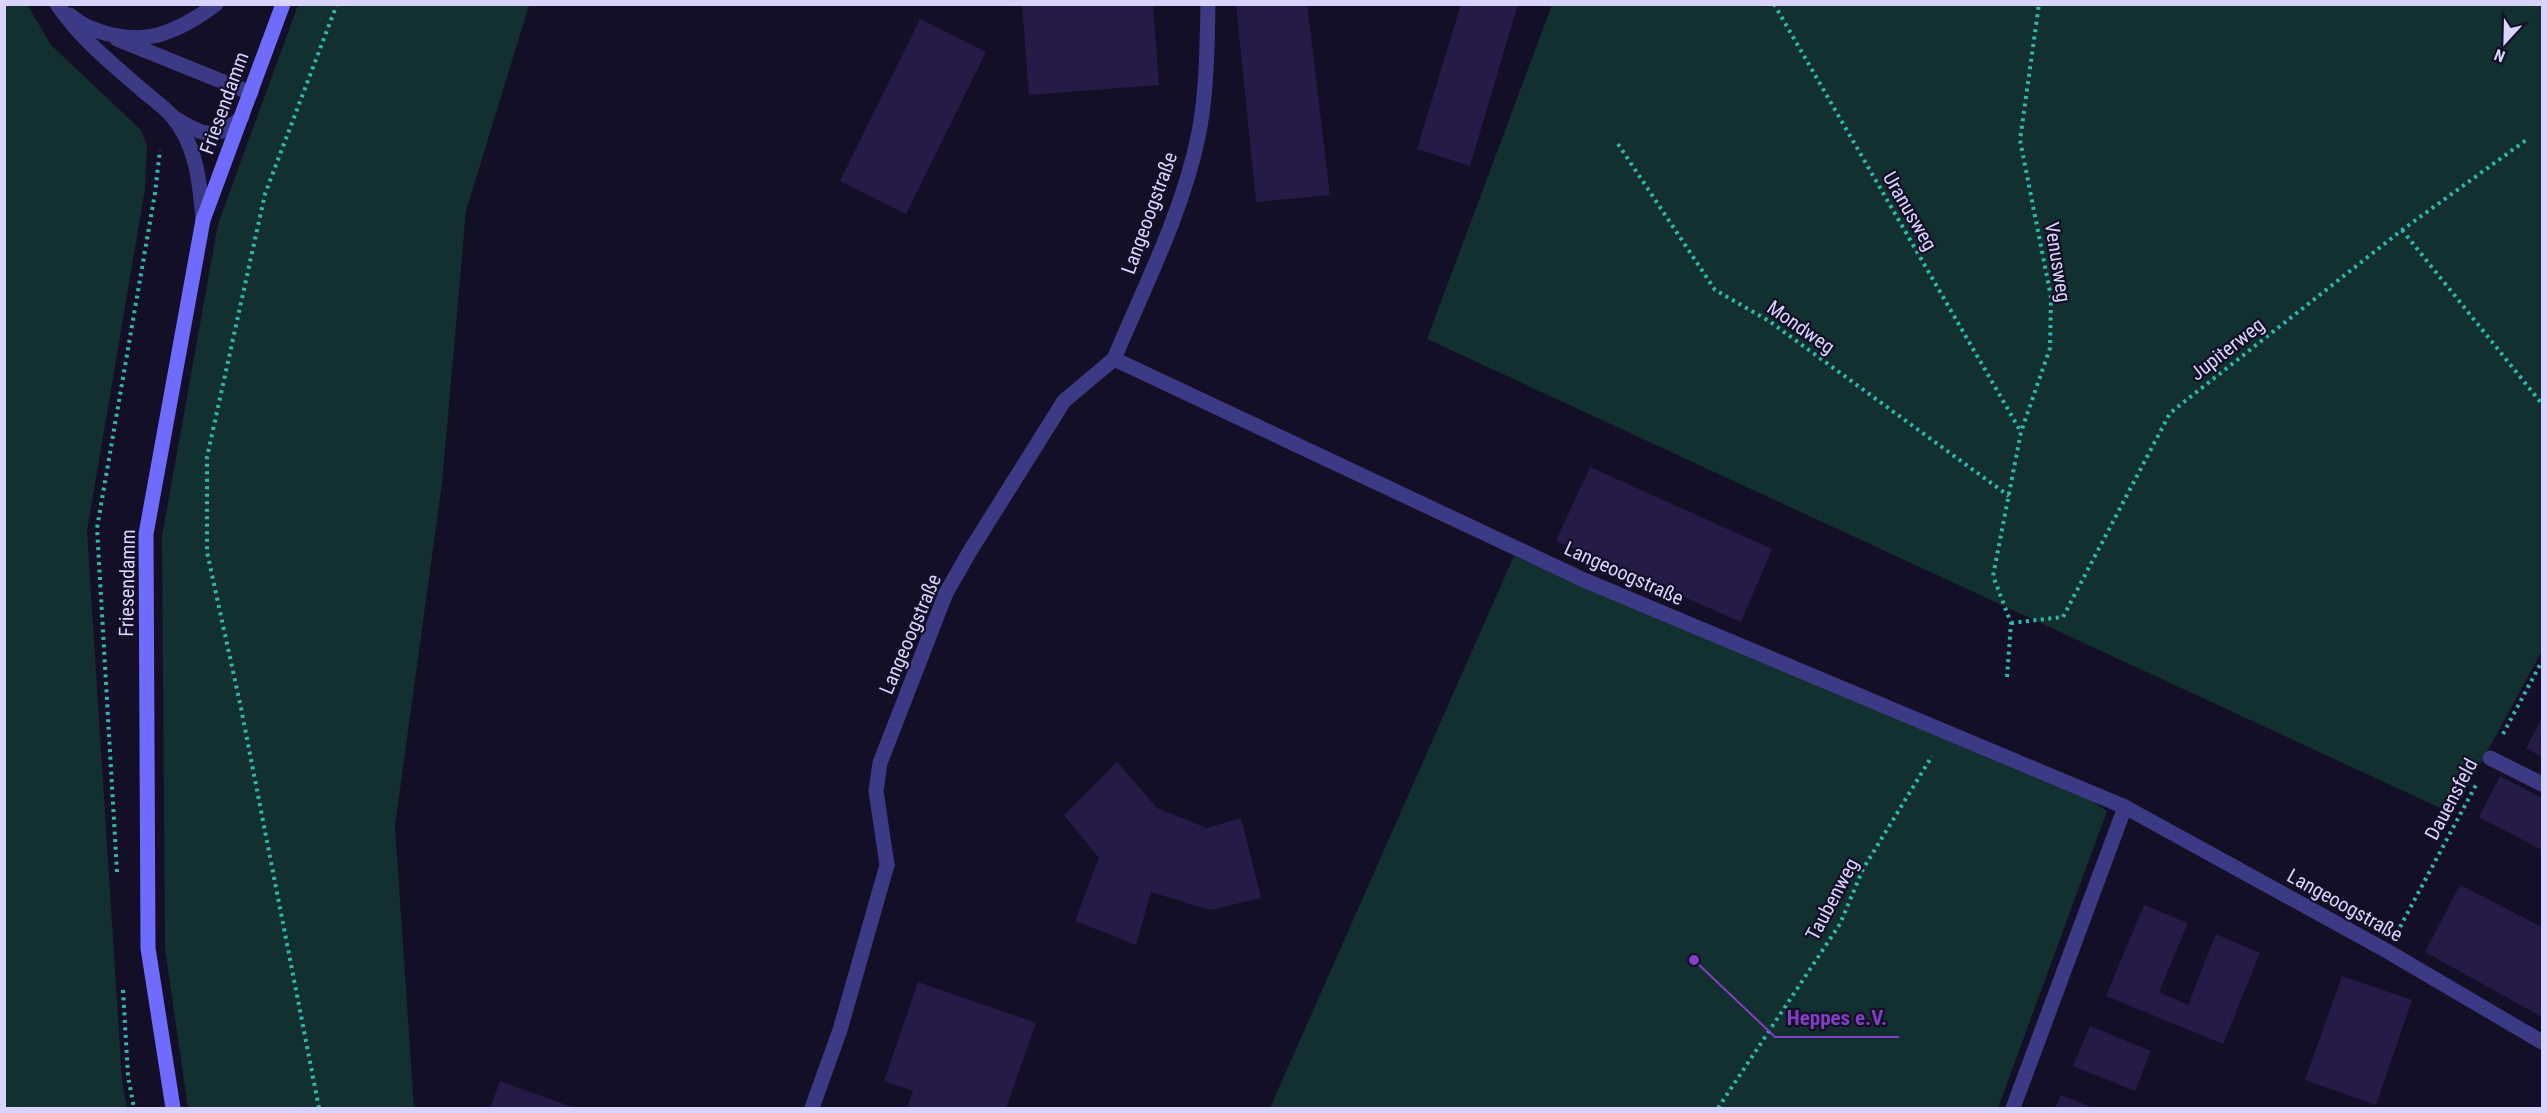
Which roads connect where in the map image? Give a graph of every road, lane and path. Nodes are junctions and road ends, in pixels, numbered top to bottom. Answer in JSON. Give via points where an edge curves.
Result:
{"nodes":[{"id":1,"x":58,"y":4,"type":"edge"},
{"id":2,"x":216,"y":4,"type":"edge"},
{"id":3,"x":284,"y":4,"type":"edge"},
{"id":4,"x":337,"y":4,"type":"edge"},
{"id":5,"x":1208,"y":4,"type":"edge"},
{"id":6,"x":1774,"y":4,"type":"edge"},
{"id":7,"x":2039,"y":4,"type":"edge"},
{"id":8,"x":98,"y":31,"type":"junction"},
{"id":9,"x":251,"y":93,"type":"junction"},
{"id":10,"x":172,"y":117,"type":"junction"},
{"id":11,"x":242,"y":117,"type":"junction"},
{"id":12,"x":2529,"y":138,"type":"dead end"},
{"id":13,"x":1618,"y":144,"type":"dead end"},
{"id":14,"x":203,"y":220,"type":"junction"},
{"id":15,"x":2402,"y":230,"type":"junction"},
{"id":16,"x":1114,"y":359,"type":"junction"},
{"id":17,"x":2542,"y":404,"type":"edge"},
{"id":18,"x":2021,"y":432,"type":"junction"},
{"id":19,"x":2009,"y":496,"type":"junction"},
{"id":20,"x":2011,"y":623,"type":"junction"},
{"id":21,"x":2542,"y":662,"type":"edge"},
{"id":22,"x":2007,"y":677,"type":"dead end"},
{"id":23,"x":1956,"y":737,"type":"junction"},
{"id":24,"x":2490,"y":758,"type":"junction"},
{"id":25,"x":2542,"y":784,"type":"edge"},
{"id":26,"x":2125,"y":807,"type":"junction"},
{"id":27,"x":2387,"y":951,"type":"junction"},
{"id":28,"x":2542,"y":1042,"type":"edge"},
{"id":29,"x":173,"y":1108,"type":"edge"},
{"id":30,"x":319,"y":1108,"type":"edge"},
{"id":31,"x":812,"y":1108,"type":"edge"},
{"id":32,"x":1718,"y":1108,"type":"edge"},
{"id":33,"x":2013,"y":1108,"type":"edge"}],
"edges":[{"from":1,"to":8,"type":"street"},
{"from":1,"to":10,"type":"street","via":[[70,24],[92,46]]},
{"from":2,"to":8,"type":"street","via":[[199,17],[158,35]]},
{"from":3,"to":9,"type":"main road","name":"Friesendamm"},
{"from":4,"to":30,"type":"path","via":[[265,194],[207,457],[207,552]]},
{"from":5,"to":16,"type":"street","name":"Langeoogstraße","via":[[1207,66],[1198,136],[1180,199]]},
{"from":6,"to":18,"type":"path","name":"Uranusweg"},
{"from":7,"to":18,"type":"path","name":"Venusweg","via":[[2020,140],[2051,297],[2050,348]]},
{"from":8,"to":9,"type":"street"},
{"from":9,"to":11,"type":"main road","name":"Friesendamm"},
{"from":10,"to":11,"type":"street","via":[[196,131],[213,135],[227,130]]},
{"from":10,"to":14,"type":"street","via":[[194,158]]},
{"from":11,"to":14,"type":"main road","name":"Friesendamm"},
{"from":12,"to":15,"type":"path","name":"Jupiterweg"},
{"from":13,"to":19,"type":"path","name":"Mondweg","via":[[1715,290],[1770,321]]},
{"from":14,"to":29,"type":"main road","name":"Friesendamm","via":[[146,534],[148,948]]},
{"from":15,"to":17,"type":"path"},
{"from":15,"to":20,"type":"path","name":"Jupiterweg","via":[[2170,412],[2062,617]]},
{"from":16,"to":23,"type":"street","name":"Langeoogstraße","via":[[1584,580]]},
{"from":16,"to":31,"type":"street","name":"Langeoogstraße","via":[[1064,401],[946,593],[880,764],[876,791],[887,865],[840,1030]]},
{"from":18,"to":19,"type":"path","name":"Venusweg"},
{"from":19,"to":20,"type":"path","name":"Venusweg","via":[[1993,576]]},
{"from":20,"to":22,"type":"path"},
{"from":21,"to":24,"type":"path","name":"Dauensfeld"},
{"from":23,"to":26,"type":"street","name":"Langeoogstraße"},
{"from":23,"to":32,"type":"path","name":"Taubenweg","via":[[1931,757],[1863,869],[1840,924]]},
{"from":24,"to":25,"type":"street"},
{"from":24,"to":27,"type":"path","name":"Dauensfeld"},
{"from":26,"to":27,"type":"street","name":"Langeoogstraße"},
{"from":26,"to":33,"type":"street"},
{"from":27,"to":28,"type":"street","name":"Langeoogstraße"}]}
